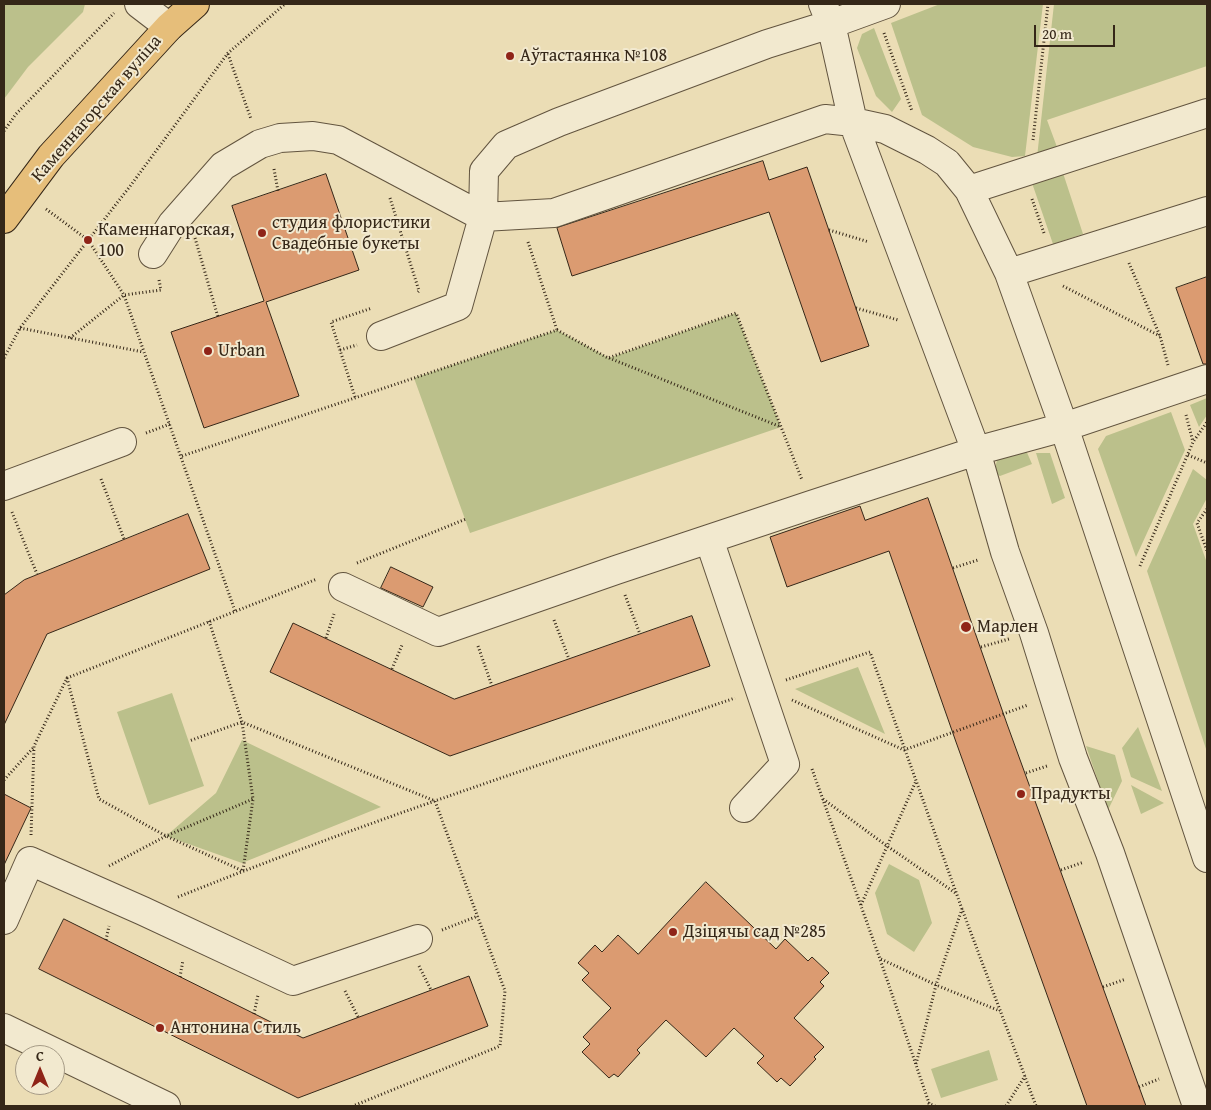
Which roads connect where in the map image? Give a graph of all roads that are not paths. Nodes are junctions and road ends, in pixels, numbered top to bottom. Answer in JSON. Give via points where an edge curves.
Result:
{"nodes":[{"id":1,"x":195,"y":4,"type":"edge"},
{"id":2,"x":880,"y":6,"type":"edge"},
{"id":3,"x":128,"y":7,"type":"edge"},
{"id":4,"x":827,"y":14,"type":"edge"},
{"id":5,"x":169,"y":27,"type":"junction"},
{"id":6,"x":1207,"y":112,"type":"edge"},
{"id":7,"x":852,"y":122,"type":"junction"},
{"id":8,"x":969,"y":190,"type":"junction"},
{"id":9,"x":1207,"y":211,"type":"edge"},
{"id":10,"x":483,"y":217,"type":"junction"},
{"id":11,"x":4,"y":219,"type":"edge"},
{"id":12,"x":153,"y":254,"type":"road end"},
{"id":13,"x":1009,"y":274,"type":"junction"},
{"id":14,"x":381,"y":336,"type":"dead end"},
{"id":15,"x":1207,"y":379,"type":"edge"},
{"id":16,"x":1064,"y":427,"type":"junction"},
{"id":17,"x":122,"y":442,"type":"dead end"},
{"id":18,"x":976,"y":451,"type":"junction"},
{"id":19,"x":7,"y":498,"type":"edge"},
{"id":20,"x":709,"y":539,"type":"junction"},
{"id":21,"x":338,"y":577,"type":"road end"},
{"id":22,"x":744,"y":808,"type":"dead end"},
{"id":23,"x":1207,"y":858,"type":"edge"},
{"id":24,"x":4,"y":920,"type":"edge"},
{"id":25,"x":418,"y":938,"type":"road end"},
{"id":26,"x":4,"y":1028,"type":"edge"},
{"id":27,"x":166,"y":1106,"type":"edge"},
{"id":28,"x":1197,"y":1106,"type":"edge"}],
"edges":[{"from":1,"to":5,"type":"main road","name":"Каменнагорская вуліца"},
{"from":2,"to":4,"type":"lane"},
{"from":3,"to":5,"type":"lane"},
{"from":4,"to":7,"type":"lane"},
{"from":4,"to":10,"type":"lane","via":[[758,48],[506,145],[484,171]]},
{"from":5,"to":11,"type":"main road","name":"Каменнагорская вуліца","via":[[51,156]]},
{"from":6,"to":8,"type":"lane"},
{"from":7,"to":8,"type":"lane","via":[[885,129],[927,150],[947,163]]},
{"from":7,"to":10,"type":"lane","via":[[825,119],[554,213]]},
{"from":7,"to":18,"type":"lane"},
{"from":8,"to":13,"type":"lane"},
{"from":9,"to":13,"type":"lane"},
{"from":10,"to":12,"type":"lane","via":[[338,140],[313,136],[280,138],[260,144],[223,166],[172,224]]},
{"from":10,"to":14,"type":"lane","via":[[458,306]]},
{"from":13,"to":16,"type":"lane"},
{"from":15,"to":16,"type":"lane"},
{"from":16,"to":18,"type":"lane"},
{"from":16,"to":23,"type":"lane"},
{"from":17,"to":19,"type":"lane","via":[[91,453]]},
{"from":18,"to":20,"type":"lane"},
{"from":18,"to":28,"type":"lane","via":[[1073,758],[1110,853]]},
{"from":20,"to":21,"type":"lane","via":[[438,632]]},
{"from":20,"to":22,"type":"lane","via":[[785,764]]},
{"from":24,"to":25,"type":"lane","via":[[30,861],[293,981]]},
{"from":26,"to":27,"type":"lane"}]}
